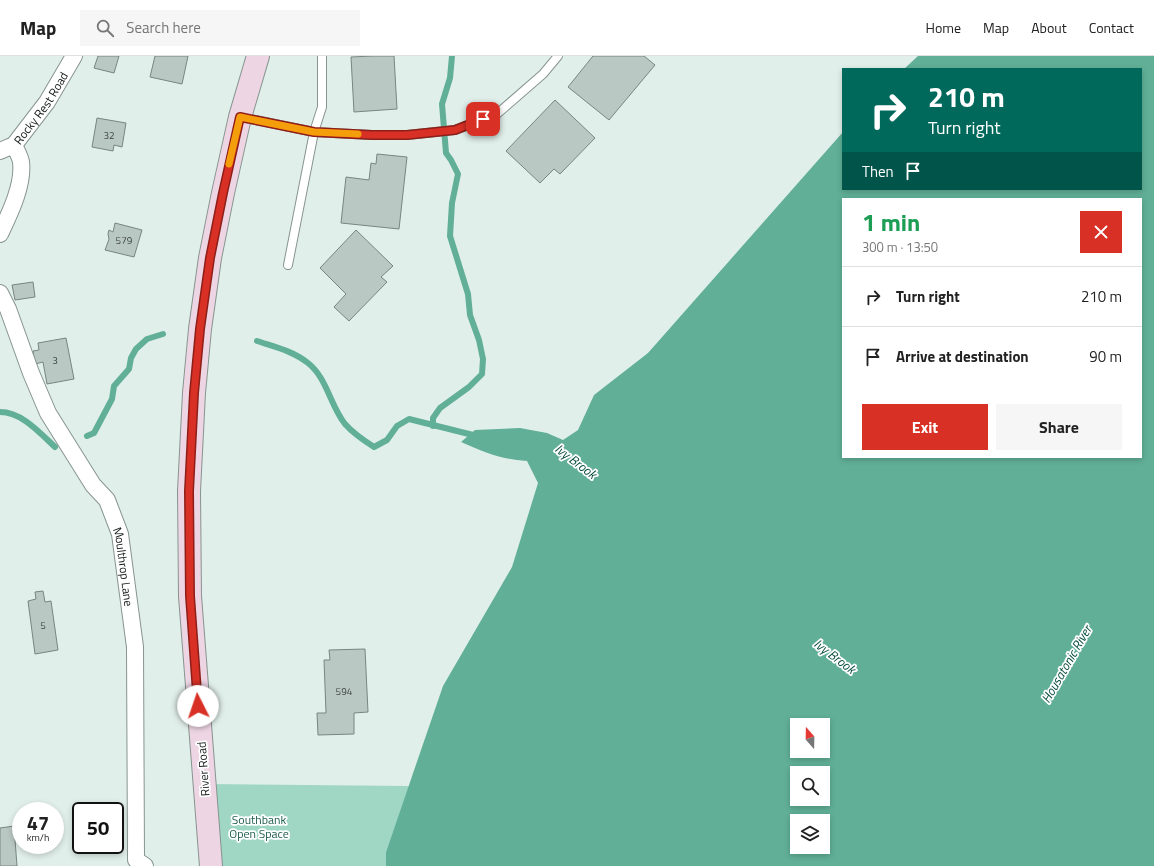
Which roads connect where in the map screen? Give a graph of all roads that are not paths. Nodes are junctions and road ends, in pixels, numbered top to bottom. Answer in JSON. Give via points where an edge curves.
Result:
{"nodes":[{"id":1,"x":74,"y":56,"type":"edge"},
{"id":2,"x":258,"y":56,"type":"edge"},
{"id":3,"x":322,"y":56,"type":"edge"},
{"id":4,"x":558,"y":56,"type":"edge"},
{"id":5,"x":240,"y":117,"type":"junction"},
{"id":6,"x":314,"y":132,"type":"junction"},
{"id":7,"x":7,"y":148,"type":"edge"},
{"id":8,"x":0,"y":234,"type":"edge"},
{"id":9,"x":288,"y":265,"type":"dead end"},
{"id":10,"x":0,"y":293,"type":"edge"},
{"id":11,"x":145,"y":866,"type":"edge"},
{"id":12,"x":211,"y":866,"type":"edge"}],
"edges":[{"from":1,"to":7,"type":"street","name":"Rocky Rest Road","via":[[47,102]]},
{"from":2,"to":5,"type":"main road","name":"River Road"},
{"from":3,"to":6,"type":"lane","via":[[322,107]]},
{"from":4,"to":6,"type":"lane","via":[[543,74],[497,114],[455,130],[407,135]]},
{"from":5,"to":6,"type":"lane"},
{"from":5,"to":12,"type":"main road","name":"River Road","via":[[210,258],[200,329],[189,491],[190,596]]},
{"from":6,"to":9,"type":"lane"},
{"from":7,"to":8,"type":"street","via":[[21,162],[20,180],[12,208]]},
{"from":10,"to":11,"type":"street","name":"Moulthrop Lane","via":[[48,413],[93,485],[107,500],[120,534],[135,646],[136,860]]}]}
